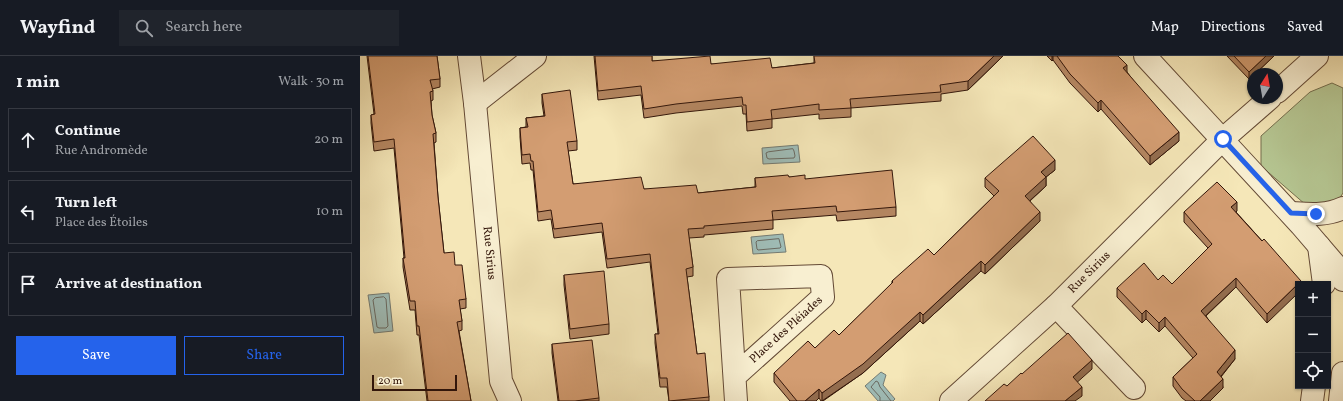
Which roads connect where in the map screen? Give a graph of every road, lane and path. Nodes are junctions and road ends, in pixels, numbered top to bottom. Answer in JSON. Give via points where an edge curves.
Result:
{"nodes":[{"id":1,"x":469,"y":56,"type":"edge"},
{"id":2,"x":535,"y":56,"type":"edge"},
{"id":3,"x":1146,"y":56,"type":"edge"},
{"id":4,"x":1317,"y":56,"type":"edge"},
{"id":5,"x":1283,"y":87,"type":"edge"},
{"id":6,"x":476,"y":102,"type":"junction"},
{"id":7,"x":1263,"y":104,"type":"edge"},
{"id":8,"x":1223,"y":139,"type":"junction"},
{"id":9,"x":1343,"y":208,"type":"edge"},
{"id":10,"x":1291,"y":213,"type":"junction"},
{"id":11,"x":1319,"y":246,"type":"junction"},
{"id":12,"x":1343,"y":280,"type":"edge"},
{"id":13,"x":1324,"y":281,"type":"edge"},
{"id":14,"x":1056,"y":306,"type":"junction"},
{"id":15,"x":1343,"y":373,"type":"edge"},
{"id":16,"x":735,"y":376,"type":"junction"},
{"id":17,"x":1134,"y":388,"type":"dead end"},
{"id":18,"x":1314,"y":389,"type":"edge"},
{"id":19,"x":510,"y":401,"type":"edge"},
{"id":20,"x":736,"y":401,"type":"edge"},
{"id":21,"x":951,"y":401,"type":"edge"},
{"id":22,"x":1312,"y":401,"type":"edge"},
{"id":23,"x":1340,"y":401,"type":"edge"}],
"edges":[{"from":1,"to":6,"type":"street","name":"Rue Sirius"},
{"from":2,"to":6,"type":"street"},
{"from":3,"to":8,"type":"street"},
{"from":4,"to":5,"type":"street"},
{"from":6,"to":19,"type":"street","name":"Rue Sirius","via":[[501,381]]},
{"from":7,"to":8,"type":"street","name":"Rue Sirius"},
{"from":8,"to":10,"type":"street"},
{"from":8,"to":14,"type":"street","name":"Rue Sirius"},
{"from":9,"to":10,"type":"street","via":[[1332,213]]},
{"from":10,"to":11,"type":"street"},
{"from":11,"to":12,"type":"street","via":[[1338,267]]},
{"from":11,"to":13,"type":"street"},
{"from":14,"to":17,"type":"street"},
{"from":14,"to":21,"type":"street","name":"Rue Sirius"},
{"from":15,"to":23,"type":"street"},
{"from":16,"to":16,"type":"street","name":"Place des Pléiades","via":[[822,297],[821,276],[728,279]]},
{"from":16,"to":20,"type":"street","name":"Place des Pléiades"},
{"from":18,"to":22,"type":"street"}]}
